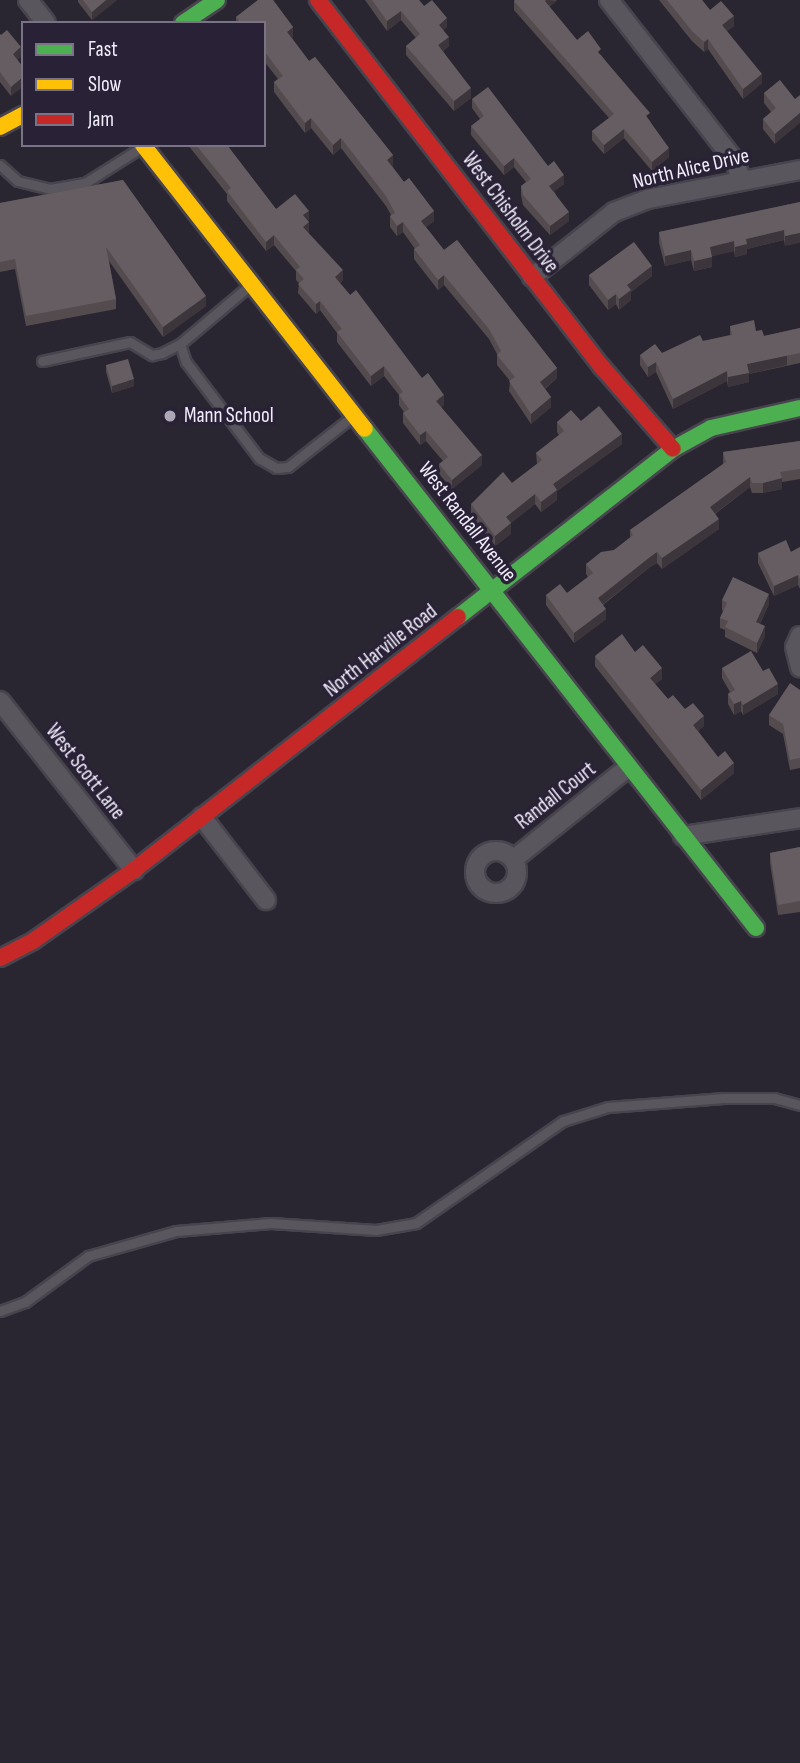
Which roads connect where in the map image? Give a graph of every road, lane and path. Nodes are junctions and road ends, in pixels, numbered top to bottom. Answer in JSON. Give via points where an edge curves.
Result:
{"nodes":[{"id":1,"x":28,"y":0,"type":"edge"},
{"id":2,"x":217,"y":0,"type":"edge"},
{"id":3,"x":318,"y":0,"type":"edge"},
{"id":4,"x":609,"y":0,"type":"edge"},
{"id":5,"x":44,"y":21,"type":"edge"},
{"id":6,"x":186,"y":21,"type":"edge"},
{"id":7,"x":21,"y":116,"type":"edge"},
{"id":8,"x":0,"y":127,"type":"edge"},
{"id":9,"x":141,"y":147,"type":"edge"},
{"id":10,"x":144,"y":147,"type":"edge"},
{"id":11,"x":0,"y":165,"type":"edge"},
{"id":12,"x":800,"y":170,"type":"edge"},
{"id":13,"x":741,"y":180,"type":"junction"},
{"id":14,"x":532,"y":277,"type":"junction"},
{"id":15,"x":251,"y":284,"type":"junction"},
{"id":16,"x":180,"y":344,"type":"junction"},
{"id":17,"x":42,"y":361,"type":"dead end"},
{"id":18,"x":800,"y":408,"type":"edge"},
{"id":19,"x":354,"y":415,"type":"junction"},
{"id":20,"x":673,"y":449,"type":"junction"},
{"id":21,"x":492,"y":591,"type":"junction"},
{"id":22,"x":800,"y":636,"type":"edge"},
{"id":23,"x":800,"y":667,"type":"edge"},
{"id":24,"x":0,"y":701,"type":"edge"},
{"id":25,"x":628,"y":768,"type":"junction"},
{"id":26,"x":202,"y":817,"type":"junction"},
{"id":27,"x":800,"y":818,"type":"edge"},
{"id":28,"x":683,"y":836,"type":"junction"},
{"id":29,"x":513,"y":859,"type":"dead end"},
{"id":30,"x":134,"y":870,"type":"junction"},
{"id":31,"x":266,"y":901,"type":"dead end"},
{"id":32,"x":756,"y":928,"type":"dead end"},
{"id":33,"x":0,"y":958,"type":"edge"},
{"id":34,"x":800,"y":1105,"type":"edge"},
{"id":35,"x":0,"y":1311,"type":"edge"}],
"edges":[{"from":1,"to":5,"type":"street"},
{"from":2,"to":6,"type":"street"},
{"from":3,"to":14,"type":"street","name":"West Chisholm Drive"},
{"from":4,"to":13,"type":"street","via":[[735,161]]},
{"from":7,"to":8,"type":"street"},
{"from":9,"to":11,"type":"lane","via":[[85,183],[50,189],[18,181]]},
{"from":10,"to":15,"type":"street","name":"West Randall Avenue"},
{"from":12,"to":13,"type":"street","name":"North Alice Drive"},
{"from":13,"to":14,"type":"street","name":"North Alice Drive","via":[[648,199],[614,212]]},
{"from":14,"to":20,"type":"street","name":"West Chisholm Drive"},
{"from":15,"to":16,"type":"lane"},
{"from":15,"to":19,"type":"street","name":"West Randall Avenue"},
{"from":16,"to":17,"type":"lane","via":[[152,355],[130,342]]},
{"from":16,"to":19,"type":"lane","via":[[186,362],[259,458],[276,468],[288,467]]},
{"from":18,"to":20,"type":"street","name":"North Harville Road","via":[[711,428]]},
{"from":19,"to":21,"type":"street","name":"West Randall Avenue"},
{"from":20,"to":21,"type":"street","name":"North Harville Road"},
{"from":21,"to":25,"type":"street","name":"West Randall Avenue"},
{"from":21,"to":26,"type":"street","name":"North Harville Road"},
{"from":22,"to":23,"type":"street","via":[[795,647]]},
{"from":24,"to":30,"type":"street","name":"West Scott Lane"},
{"from":25,"to":28,"type":"street","name":"West Randall Avenue"},
{"from":25,"to":29,"type":"street","name":"Randall Court"},
{"from":26,"to":30,"type":"street","name":"North Harville Road"},
{"from":26,"to":31,"type":"street"},
{"from":27,"to":28,"type":"street"},
{"from":28,"to":32,"type":"street","name":"West Randall Avenue"},
{"from":30,"to":33,"type":"street","name":"North Harville Road","via":[[33,941]]},
{"from":34,"to":35,"type":"lane","via":[[774,1098],[724,1098],[608,1107],[563,1121],[416,1223],[376,1230],[271,1223],[176,1231],[88,1256],[25,1301]]}]}
